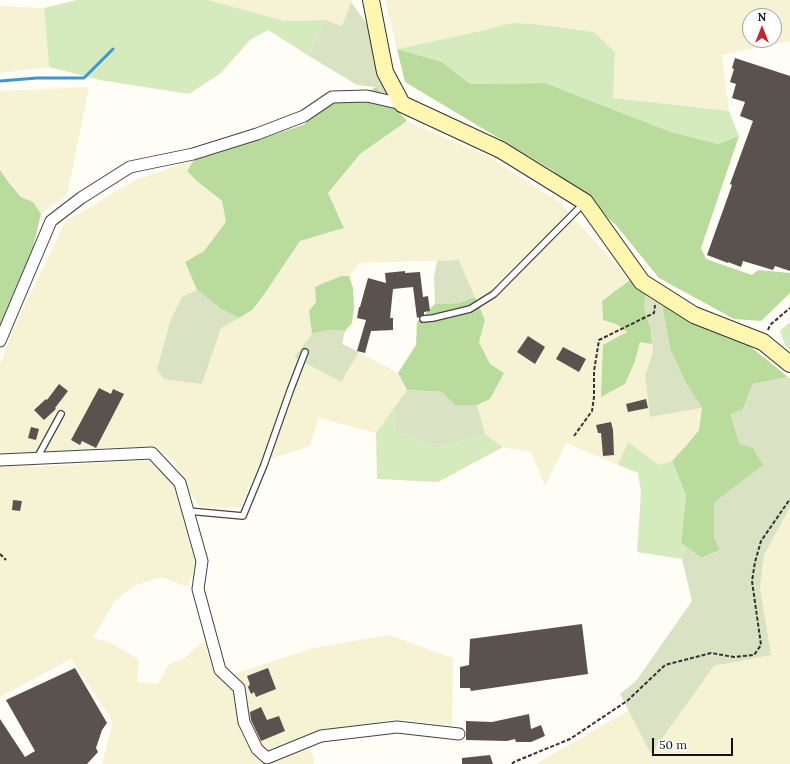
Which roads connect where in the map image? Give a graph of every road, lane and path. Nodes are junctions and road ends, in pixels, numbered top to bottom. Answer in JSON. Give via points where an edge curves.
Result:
{"nodes":[{"id":1,"x":370,"y":0,"type":"edge"},
{"id":2,"x":402,"y":104,"type":"junction"},
{"id":3,"x":585,"y":202,"type":"junction"},
{"id":4,"x":658,"y":292,"type":"junction"},
{"id":5,"x":790,"y":308,"type":"edge"},
{"id":6,"x":423,"y":319,"type":"dead end"},
{"id":7,"x":0,"y":341,"type":"edge"},
{"id":8,"x":763,"y":342,"type":"junction"},
{"id":9,"x":305,"y":352,"type":"dead end"},
{"id":10,"x":790,"y":364,"type":"edge"},
{"id":11,"x":61,"y":414,"type":"dead end"},
{"id":12,"x":574,"y":436,"type":"dead end"},
{"id":13,"x":36,"y":458,"type":"junction"},
{"id":14,"x":0,"y":460,"type":"edge"},
{"id":15,"x":790,"y":499,"type":"edge"},
{"id":16,"x":188,"y":511,"type":"junction"},
{"id":17,"x":0,"y":554,"type":"edge"},
{"id":18,"x":6,"y":560,"type":"dead end"},
{"id":19,"x":459,"y":734,"type":"dead end"},
{"id":20,"x":512,"y":764,"type":"edge"}],
"edges":[{"from":1,"to":2,"type":"street","via":[[385,72]]},
{"from":2,"to":3,"type":"street","via":[[501,150]]},
{"from":2,"to":7,"type":"street","via":[[367,96],[332,97],[304,116],[257,134],[193,154],[130,167],[81,198],[52,221]]},
{"from":3,"to":4,"type":"street","via":[[642,282]]},
{"from":3,"to":6,"type":"lane","via":[[494,294],[470,309]]},
{"from":4,"to":8,"type":"street","via":[[694,315]]},
{"from":4,"to":12,"type":"path","via":[[654,313],[599,340],[592,411]]},
{"from":5,"to":8,"type":"path","via":[[770,325]]},
{"from":8,"to":10,"type":"street"},
{"from":9,"to":16,"type":"lane","via":[[243,516]]},
{"from":11,"to":13,"type":"lane"},
{"from":13,"to":14,"type":"street"},
{"from":13,"to":16,"type":"street","via":[[152,453],[180,483]]},
{"from":15,"to":20,"type":"path","via":[[761,541],[755,562],[752,581],[761,645],[754,655],[734,657],[712,653],[665,665],[627,701],[570,739]]},
{"from":16,"to":19,"type":"street","via":[[202,561],[198,589],[220,670],[239,688],[244,722],[257,749],[267,758],[321,736],[397,727]]},
{"from":17,"to":18,"type":"path"}]}
